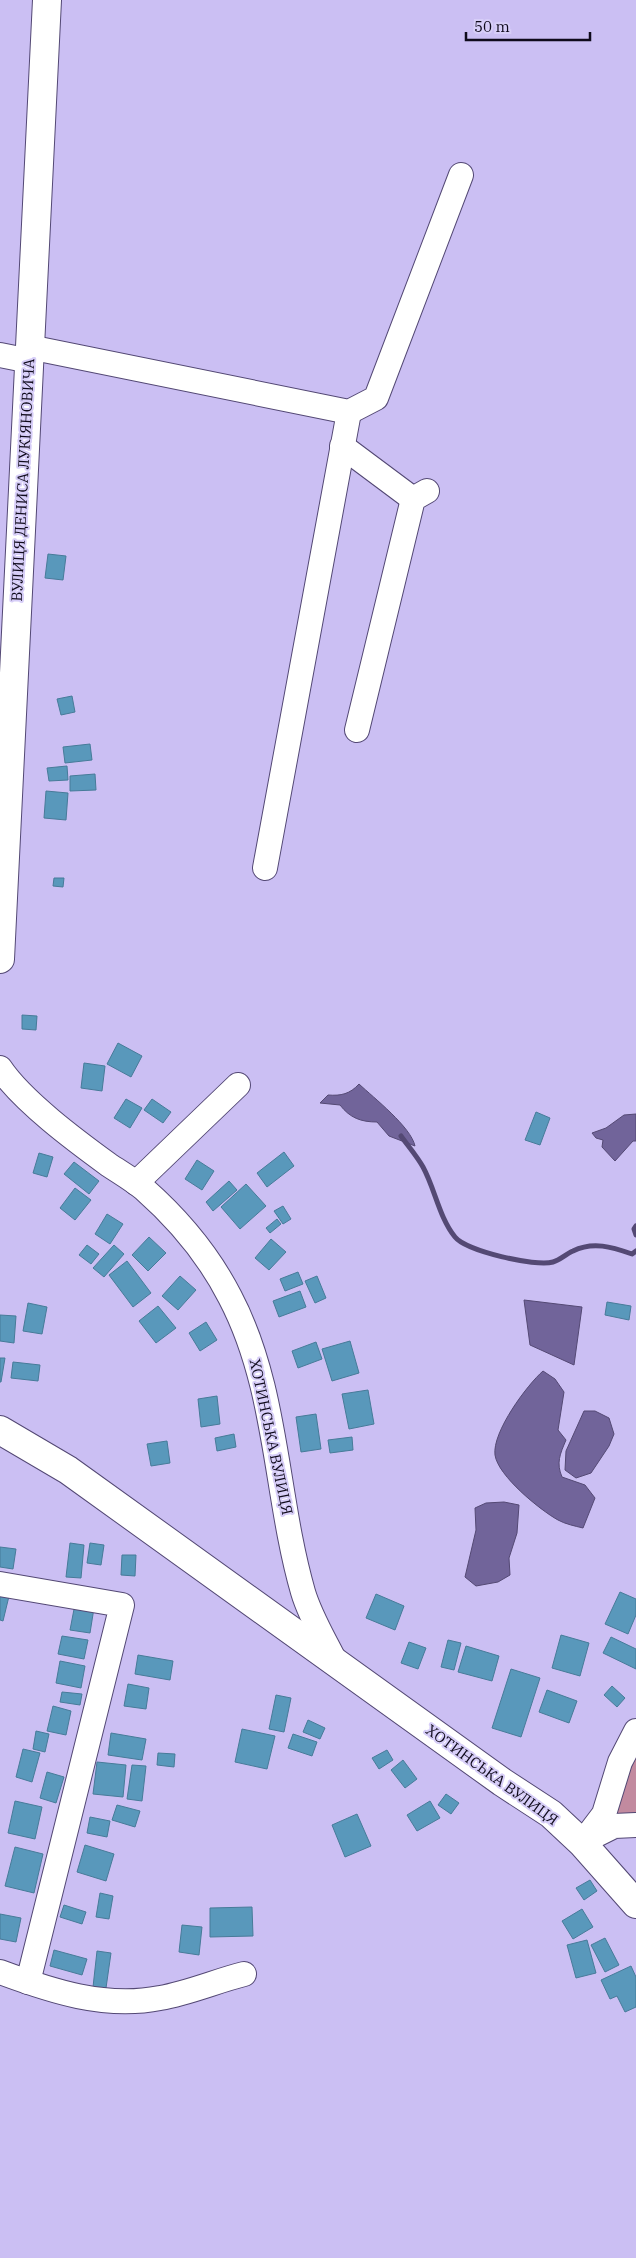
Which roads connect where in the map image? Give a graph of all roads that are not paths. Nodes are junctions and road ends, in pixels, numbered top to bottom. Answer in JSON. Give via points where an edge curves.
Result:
{"nodes":[{"id":1,"x":47,"y":0,"type":"edge"},
{"id":2,"x":461,"y":175,"type":"dead end"},
{"id":3,"x":30,"y":354,"type":"junction"},
{"id":4,"x":0,"y":355,"type":"edge"},
{"id":5,"x":349,"y":412,"type":"junction"},
{"id":6,"x":342,"y":446,"type":"junction"},
{"id":7,"x":357,"y":730,"type":"dead end"},
{"id":8,"x":265,"y":868,"type":"dead end"},
{"id":9,"x":0,"y":959,"type":"edge"},
{"id":10,"x":0,"y":1068,"type":"edge"},
{"id":11,"x":238,"y":1084,"type":"dead end"},
{"id":12,"x":136,"y":1183,"type":"junction"},
{"id":13,"x":0,"y":1430,"type":"edge"},
{"id":14,"x":0,"y":1584,"type":"edge"},
{"id":15,"x":335,"y":1661,"type":"junction"},
{"id":16,"x":636,"y":1731,"type":"edge"},
{"id":17,"x":636,"y":1825,"type":"edge"},
{"id":18,"x":582,"y":1842,"type":"junction"},
{"id":19,"x":636,"y":1904,"type":"edge"},
{"id":20,"x":0,"y":1972,"type":"edge"},
{"id":21,"x":244,"y":1974,"type":"dead end"},
{"id":22,"x":28,"y":1982,"type":"junction"}],
"edges":[{"from":1,"to":3,"type":"highway","name":"ВУЛИЦЯ ДЕНИСА ЛУКІЯНОВИЧА"},
{"from":2,"to":5,"type":"street","via":[[376,398]]},
{"from":3,"to":4,"type":"street"},
{"from":3,"to":5,"type":"street"},
{"from":3,"to":9,"type":"highway","name":"ВУЛИЦЯ ДЕНИСА ЛУКІЯНОВИЧА"},
{"from":5,"to":6,"type":"street"},
{"from":6,"to":7,"type":"street","via":[[420,495]]},
{"from":6,"to":8,"type":"street"},
{"from":10,"to":12,"type":"street","name":"ХОТИНСЬКА ВУЛИЦЯ","via":[[12,1085],[46,1115]]},
{"from":11,"to":12,"type":"street"},
{"from":12,"to":15,"type":"street","name":"ХОТИНСЬКА ВУЛИЦЯ","via":[[180,1224],[208,1259],[248,1336],[262,1379],[304,1593]]},
{"from":13,"to":15,"type":"highway","name":"ХОТИНСЬКА ВУЛИЦЯ","via":[[68,1470]]},
{"from":14,"to":22,"type":"street","via":[[122,1604]]},
{"from":15,"to":18,"type":"highway","name":"ХОТИНСЬКА ВУЛИЦЯ","via":[[551,1814]]},
{"from":16,"to":18,"type":"street","via":[[620,1762],[604,1814]]},
{"from":17,"to":18,"type":"street","via":[[614,1826]]},
{"from":18,"to":19,"type":"highway","name":"ХОТИНСЬКА ВУЛИЦЯ"},
{"from":20,"to":22,"type":"street"},
{"from":21,"to":22,"type":"street","via":[[194,1990],[133,2002],[84,1999]]}]}
